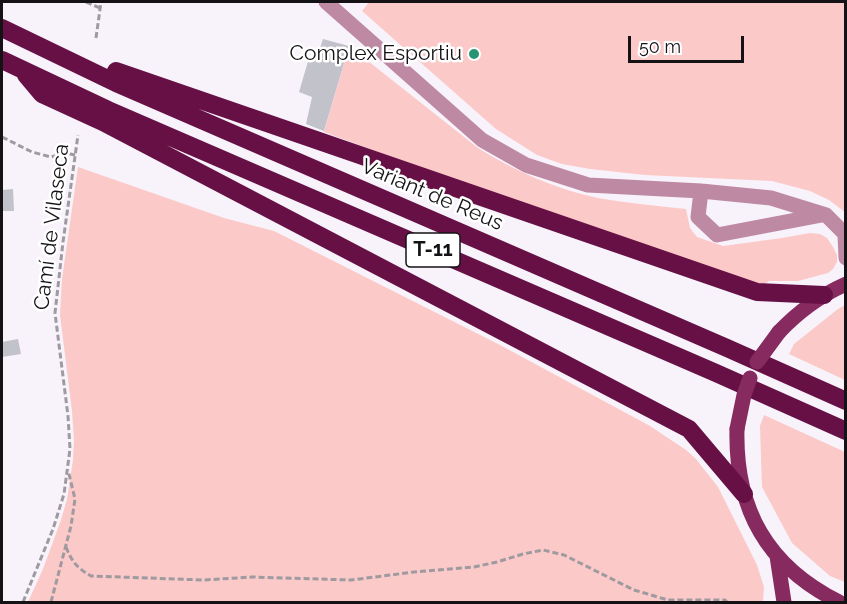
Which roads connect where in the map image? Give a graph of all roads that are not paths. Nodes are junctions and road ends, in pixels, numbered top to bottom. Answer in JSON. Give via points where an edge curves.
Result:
{"nodes":[{"id":1,"x":326,"y":2,"type":"edge"},
{"id":2,"x":2,"y":28,"type":"edge"},
{"id":3,"x":31,"y":44,"type":"junction"},
{"id":4,"x":2,"y":60,"type":"edge"},
{"id":5,"x":21,"y":69,"type":"junction"},
{"id":6,"x":701,"y":191,"type":"junction"},
{"id":7,"x":826,"y":215,"type":"junction"},
{"id":8,"x":845,"y":235,"type":"edge"},
{"id":9,"x":846,"y":258,"type":"edge"},
{"id":10,"x":846,"y":284,"type":"edge"},
{"id":11,"x":824,"y":295,"type":"junction"},
{"id":12,"x":846,"y":402,"type":"edge"},
{"id":13,"x":846,"y":431,"type":"edge"},
{"id":14,"x":744,"y":495,"type":"junction"},
{"id":15,"x":777,"y":556,"type":"junction"},
{"id":16,"x":783,"y":603,"type":"edge"},
{"id":17,"x":839,"y":603,"type":"edge"}],
"edges":[{"from":1,"to":6,"type":"street","via":[[482,140],[526,165],[588,185]]},
{"from":2,"to":3,"type":"highway","name":"Variant de Reus","number":"T-11"},
{"from":3,"to":11,"type":"highway","via":[[54,43],[121,73],[757,292]]},
{"from":3,"to":12,"type":"highway","name":"Variant de Reus","number":"T-11"},
{"from":4,"to":5,"type":"highway","number":"T-11"},
{"from":5,"to":13,"type":"highway","number":"T-11"},
{"from":5,"to":14,"type":"highway","via":[[42,94],[689,429]]},
{"from":6,"to":7,"type":"street","via":[[771,198]]},
{"from":6,"to":7,"type":"street","via":[[698,217],[717,235]]},
{"from":7,"to":8,"type":"street"},
{"from":8,"to":9,"type":"street"},
{"from":10,"to":11,"type":"main road"},
{"from":11,"to":14,"type":"main road","bridge":true,"via":[[779,332],[750,378],[737,429]]},
{"from":14,"to":15,"type":"main road"},
{"from":15,"to":16,"type":"main road"},
{"from":15,"to":17,"type":"main road","via":[[796,576]]}]}
